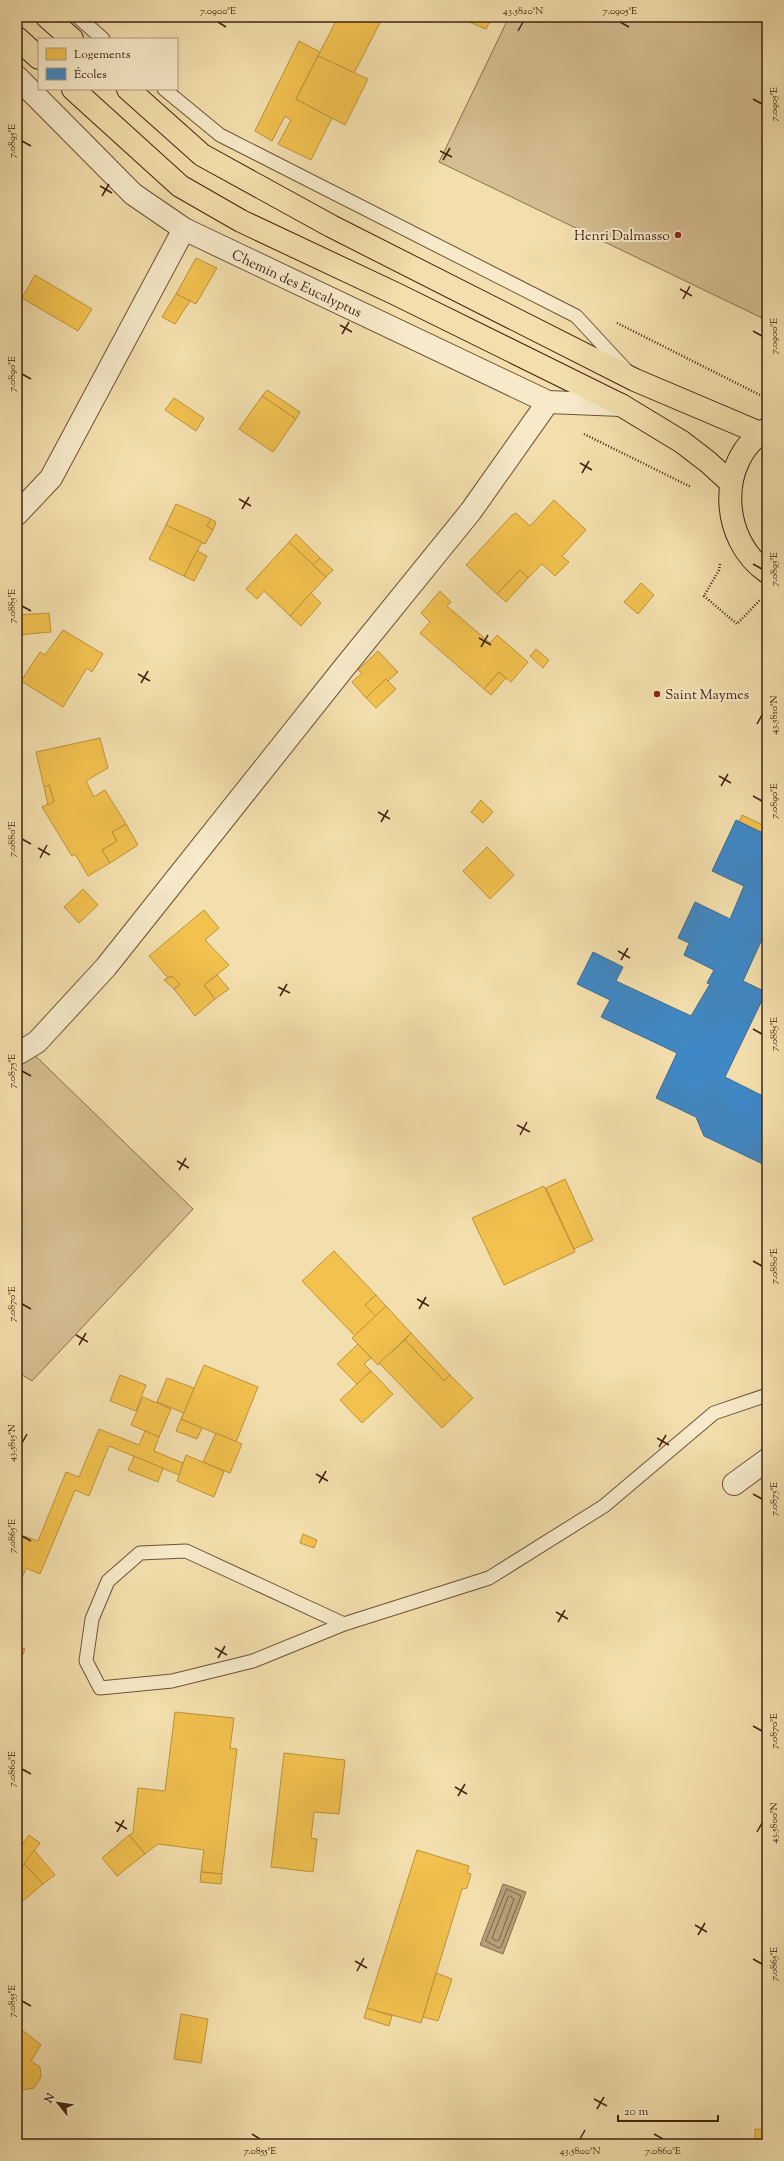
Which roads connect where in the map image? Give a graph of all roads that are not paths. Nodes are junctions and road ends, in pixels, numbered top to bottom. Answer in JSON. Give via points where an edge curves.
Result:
{"nodes":[{"id":1,"x":47,"y":17,"type":"edge"},
{"id":2,"x":78,"y":17,"type":"edge"},
{"id":3,"x":17,"y":38,"type":"edge"},
{"id":4,"x":71,"y":38,"type":"edge"},
{"id":5,"x":102,"y":38,"type":"edge"},
{"id":6,"x":38,"y":57,"type":"edge"},
{"id":7,"x":17,"y":77,"type":"edge"},
{"id":8,"x":74,"y":90,"type":"edge"},
{"id":9,"x":129,"y":90,"type":"edge"},
{"id":10,"x":165,"y":90,"type":"edge"},
{"id":11,"x":184,"y":230,"type":"junction"},
{"id":12,"x":635,"y":380,"type":"junction"},
{"id":13,"x":548,"y":402,"type":"junction"},
{"id":14,"x":622,"y":405,"type":"junction"},
{"id":15,"x":763,"y":431,"type":"edge"},
{"id":16,"x":731,"y":483,"type":"junction"},
{"id":17,"x":17,"y":514,"type":"edge"},
{"id":18,"x":767,"y":572,"type":"edge"},
{"id":19,"x":17,"y":1054,"type":"edge"},
{"id":20,"x":767,"y":1395,"type":"edge"},
{"id":21,"x":767,"y":1460,"type":"edge"},
{"id":22,"x":734,"y":1484,"type":"dead end"},
{"id":23,"x":344,"y":1624,"type":"junction"}],
"edges":[{"from":1,"to":4,"type":"main road"},
{"from":2,"to":5,"type":"lane"},
{"from":3,"to":6,"type":"main road"},
{"from":7,"to":11,"type":"street","name":"Chemin des Eucalyptus","via":[[133,194]]},
{"from":8,"to":14,"type":"main road","name":"Chemin des Eucalyptus","via":[[180,186],[241,221]]},
{"from":9,"to":12,"type":"main road","via":[[202,155],[331,226]]},
{"from":10,"to":12,"type":"lane","via":[[220,135],[576,316]]},
{"from":11,"to":13,"type":"street","name":"Chemin des Eucalyptus"},
{"from":11,"to":17,"type":"street","via":[[51,478]]},
{"from":12,"to":15,"type":"main road"},
{"from":13,"to":14,"type":"street","name":"Chemin des Eucalyptus"},
{"from":13,"to":19,"type":"street","via":[[471,511],[106,967],[37,1042]]},
{"from":14,"to":16,"type":"main road","name":"Chemin des Eucalyptus","via":[[682,442]]},
{"from":15,"to":16,"type":"main road","via":[[741,455]]},
{"from":16,"to":18,"type":"main road","via":[[730,512],[738,540],[756,565]]},
{"from":20,"to":23,"type":"lane","via":[[714,1413],[604,1506],[489,1578]]},
{"from":21,"to":22,"type":"street"},
{"from":23,"to":23,"type":"lane","via":[[186,1551],[140,1553],[108,1581],[92,1619],[86,1661],[100,1688],[172,1681],[253,1661]]}]}
